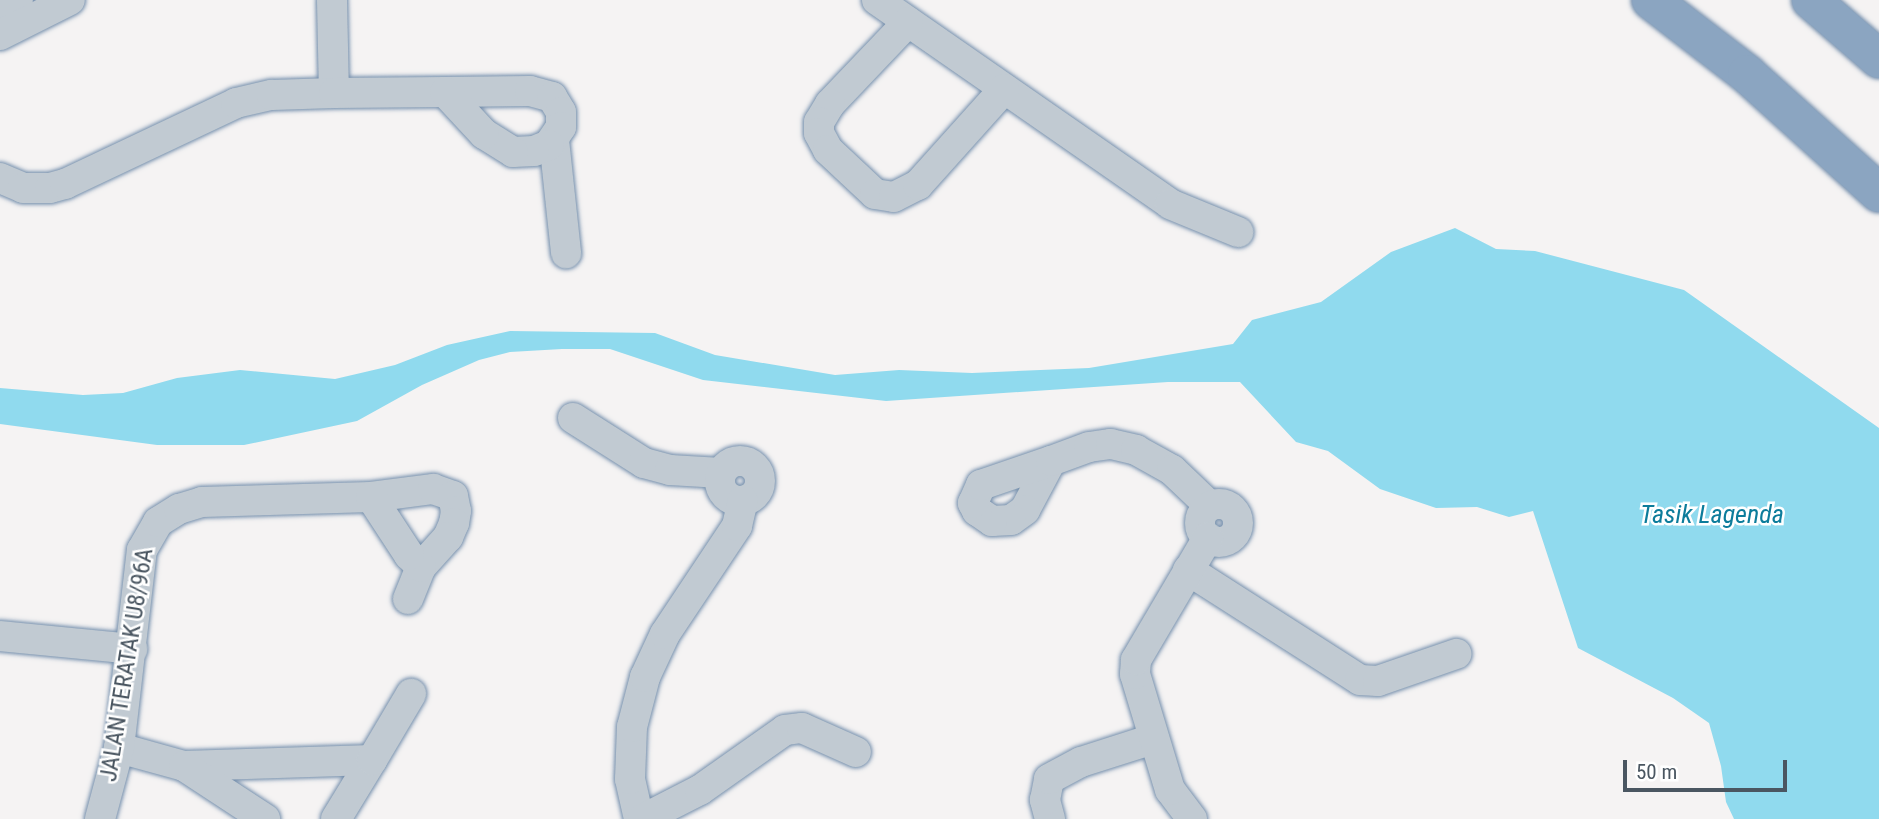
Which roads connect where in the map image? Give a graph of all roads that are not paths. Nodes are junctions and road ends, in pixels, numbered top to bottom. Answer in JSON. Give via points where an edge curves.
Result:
{"nodes":[{"id":1,"x":18,"y":0,"type":"edge"},
{"id":2,"x":70,"y":0,"type":"edge"},
{"id":3,"x":332,"y":0,"type":"edge"},
{"id":4,"x":877,"y":0,"type":"edge"},
{"id":5,"x":1651,"y":0,"type":"edge"},
{"id":6,"x":1811,"y":0,"type":"edge"},
{"id":7,"x":0,"y":9,"type":"edge"},
{"id":8,"x":908,"y":22,"type":"junction"},
{"id":9,"x":0,"y":35,"type":"edge"},
{"id":10,"x":1879,"y":59,"type":"edge"},
{"id":11,"x":1004,"y":89,"type":"junction"},
{"id":12,"x":445,"y":92,"type":"junction"},
{"id":13,"x":334,"y":93,"type":"junction"},
{"id":14,"x":554,"y":139,"type":"junction"},
{"id":15,"x":0,"y":178,"type":"edge"},
{"id":16,"x":1879,"y":193,"type":"edge"},
{"id":17,"x":1238,"y":232,"type":"dead end"},
{"id":18,"x":566,"y":253,"type":"dead end"},
{"id":19,"x":573,"y":418,"type":"dead end"},
{"id":20,"x":1051,"y":461,"type":"dead end"},
{"id":21,"x":371,"y":497,"type":"junction"},
{"id":22,"x":421,"y":567,"type":"junction"},
{"id":23,"x":1188,"y":570,"type":"junction"},
{"id":24,"x":408,"y":600,"type":"dead end"},
{"id":25,"x":0,"y":636,"type":"edge"},
{"id":26,"x":132,"y":649,"type":"junction"},
{"id":27,"x":1456,"y":654,"type":"dead end"},
{"id":28,"x":411,"y":694,"type":"dead end"},
{"id":29,"x":1153,"y":740,"type":"junction"},
{"id":30,"x":119,"y":748,"type":"junction"},
{"id":31,"x":856,"y":752,"type":"dead end"},
{"id":32,"x":372,"y":760,"type":"junction"},
{"id":33,"x":184,"y":766,"type":"junction"},
{"id":34,"x":100,"y":819,"type":"edge"},
{"id":35,"x":265,"y":819,"type":"edge"},
{"id":36,"x":336,"y":819,"type":"edge"},
{"id":37,"x":641,"y":819,"type":"edge"},
{"id":38,"x":1050,"y":819,"type":"edge"},
{"id":39,"x":1192,"y":819,"type":"edge"}],
"edges":[{"from":1,"to":7,"type":"street"},
{"from":2,"to":9,"type":"street"},
{"from":3,"to":13,"type":"street"},
{"from":4,"to":8,"type":"street"},
{"from":5,"to":16,"type":"highway","via":[[1747,74]]},
{"from":6,"to":10,"type":"highway"},
{"from":8,"to":11,"type":"street"},
{"from":8,"to":11,"type":"street","via":[[830,104],[820,122],[828,150],[875,194],[894,197],[918,185]]},
{"from":11,"to":17,"type":"street","via":[[1170,204]]},
{"from":12,"to":13,"type":"street"},
{"from":12,"to":14,"type":"street","via":[[484,134],[513,152],[534,151]]},
{"from":12,"to":14,"type":"street","via":[[546,94],[562,112]]},
{"from":13,"to":15,"type":"street","via":[[272,95],[236,103],[50,188],[23,188]]},
{"from":14,"to":18,"type":"street"},
{"from":19,"to":37,"type":"street","via":[[644,463],[670,470],[721,473],[723,494],[743,501],[737,526],[665,634],[645,677],[632,727],[630,779]]},
{"from":20,"to":23,"type":"street","via":[[1111,444],[1136,450],[1172,470],[1210,506],[1222,503],[1232,508],[1239,526],[1227,541],[1208,538]]},
{"from":21,"to":22,"type":"street"},
{"from":21,"to":22,"type":"street","name":"JALAN TERATAK U8/96A","via":[[433,489],[453,496],[456,511],[448,537]]},
{"from":21,"to":26,"type":"street","name":"JALAN TERATAK U8/96A","via":[[202,502],[158,522],[142,550]]},
{"from":22,"to":24,"type":"street","name":"JALAN TERATAK U8/96A"},
{"from":23,"to":27,"type":"street","via":[[1360,680],[1378,681]]},
{"from":23,"to":29,"type":"street","via":[[1136,660],[1135,674]]},
{"from":25,"to":26,"type":"street"},
{"from":26,"to":30,"type":"street","name":"JALAN TERATAK U8/96A"},
{"from":28,"to":32,"type":"street"},
{"from":29,"to":38,"type":"street","via":[[1081,762],[1049,779],[1045,800]]},
{"from":29,"to":39,"type":"street","via":[[1170,790]]},
{"from":30,"to":33,"type":"street"},
{"from":30,"to":34,"type":"street","name":"JALAN TERATAK U8/96A"},
{"from":31,"to":37,"type":"street","via":[[802,728],[785,730],[700,790]]},
{"from":32,"to":33,"type":"street"},
{"from":32,"to":36,"type":"street"},
{"from":33,"to":35,"type":"street"}]}
